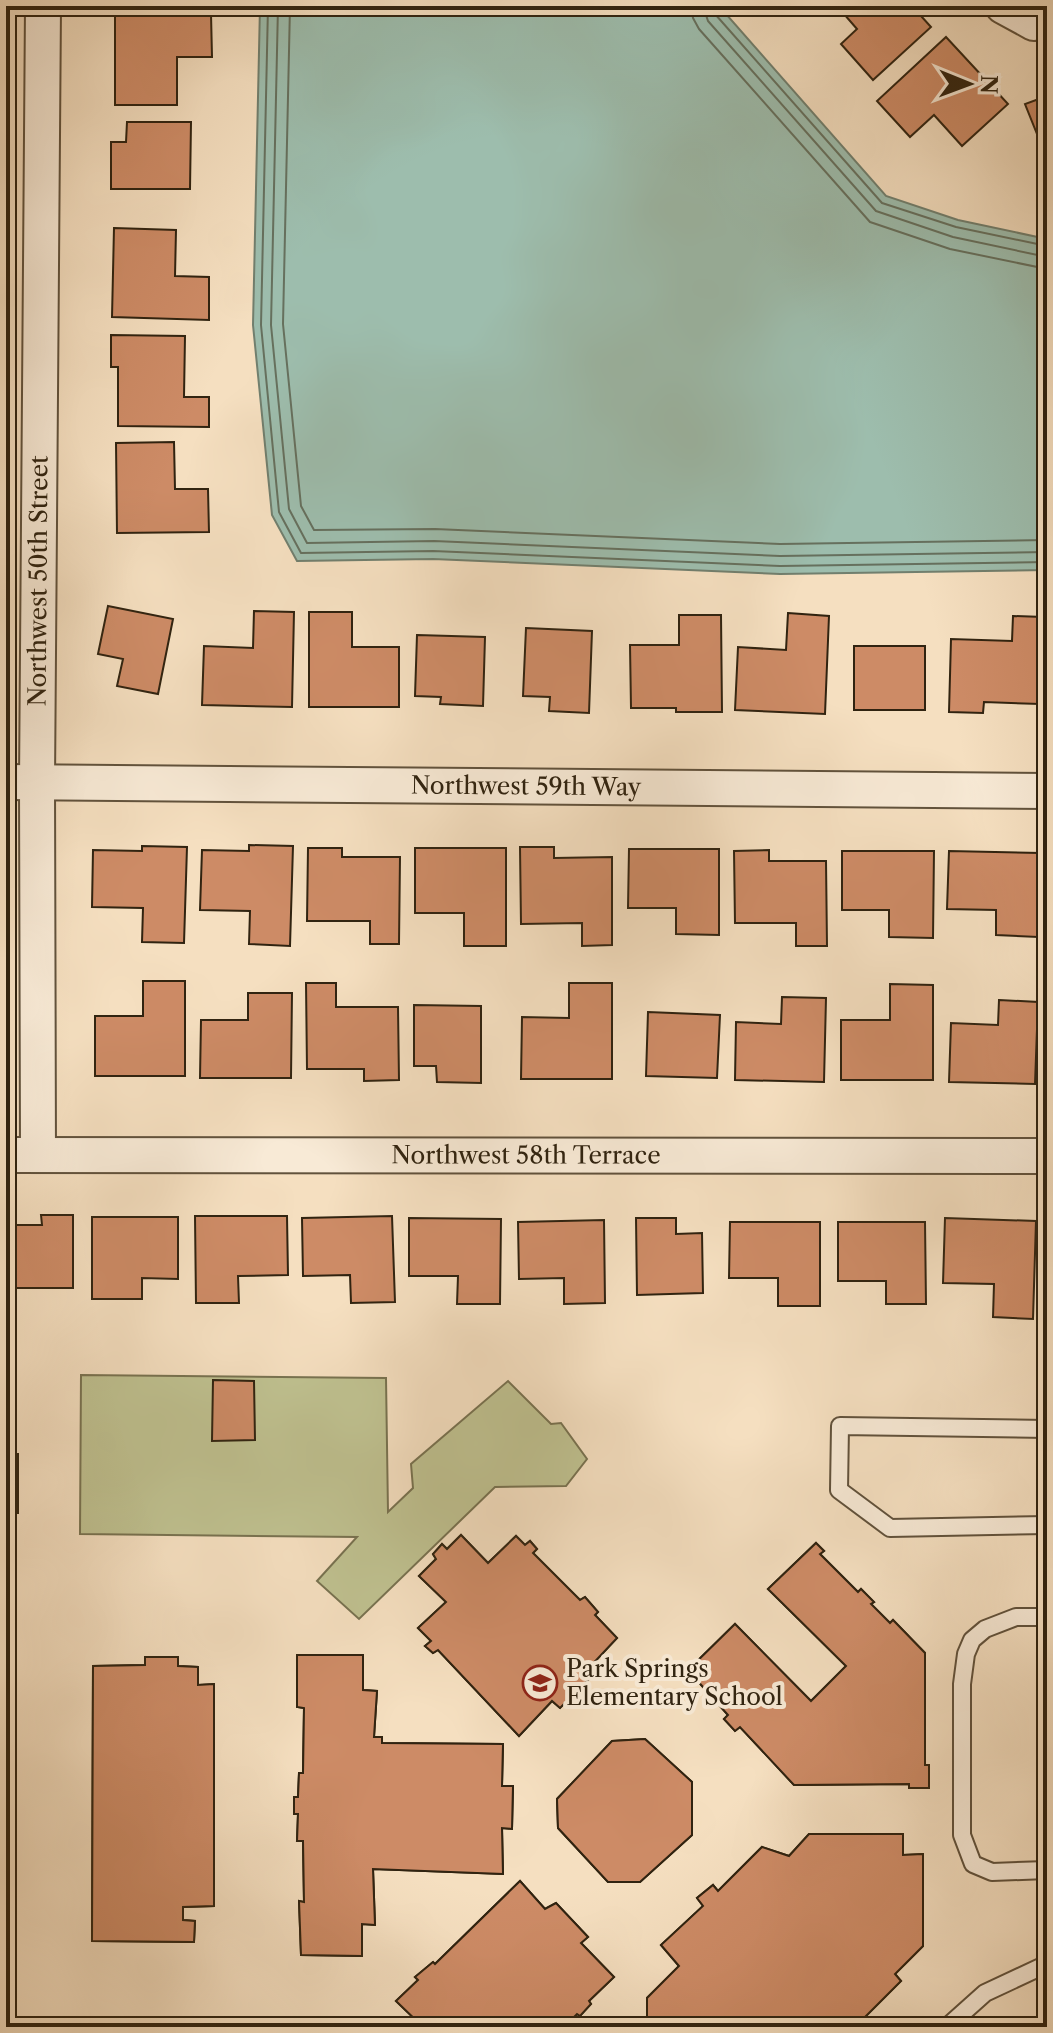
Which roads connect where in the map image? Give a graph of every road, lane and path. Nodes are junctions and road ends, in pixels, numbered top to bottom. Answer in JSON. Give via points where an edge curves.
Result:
{"nodes":[{"id":1,"x":43,"y":6,"type":"edge"},
{"id":2,"x":1003,"y":6,"type":"edge"},
{"id":3,"x":1047,"y":20,"type":"edge"},
{"id":4,"x":22,"y":782,"type":"edge"},
{"id":5,"x":1047,"y":791,"type":"edge"},
{"id":6,"x":22,"y":1155,"type":"edge"},
{"id":7,"x":1047,"y":1156,"type":"edge"},
{"id":8,"x":1047,"y":1429,"type":"edge"},
{"id":9,"x":1047,"y":1525,"type":"edge"},
{"id":10,"x":1047,"y":1617,"type":"edge"},
{"id":11,"x":1047,"y":1870,"type":"edge"},
{"id":12,"x":1047,"y":1964,"type":"edge"},
{"id":13,"x":947,"y":2027,"type":"edge"}],
"edges":[{"from":1,"to":4,"type":"street","name":"Northwest 50th Street"},
{"from":2,"to":3,"type":"street","via":[[1034,23]]},
{"from":4,"to":5,"type":"street","name":"Northwest 59th Way"},
{"from":4,"to":6,"type":"street","name":"Northwest 50th Street"},
{"from":6,"to":7,"type":"street","name":"Northwest 58th Terrace"},
{"from":8,"to":9,"type":"lane","via":[[840,1426],[839,1490],[890,1528]]},
{"from":10,"to":11,"type":"lane","via":[[1016,1617],[985,1629],[966,1654],[962,1684],[962,1835],[973,1864],[992,1872]]},
{"from":12,"to":13,"type":"lane","via":[[985,1993]]}]}
